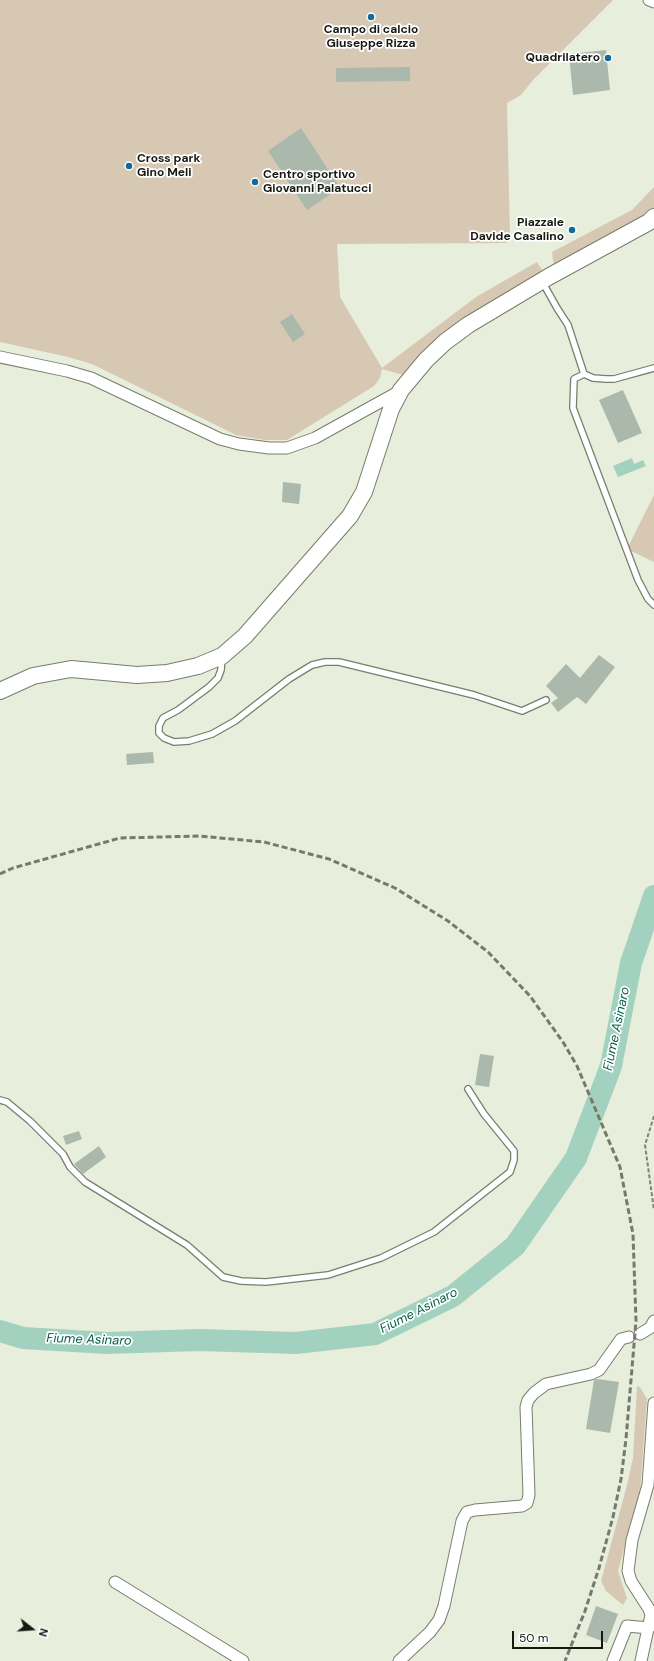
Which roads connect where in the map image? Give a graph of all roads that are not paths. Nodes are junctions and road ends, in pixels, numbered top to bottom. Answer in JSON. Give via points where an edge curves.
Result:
{"nodes":[{"id":1,"x":649,"y":0,"type":"edge"},
{"id":2,"x":654,"y":2,"type":"edge"},
{"id":3,"x":654,"y":218,"type":"edge"},
{"id":4,"x":543,"y":281,"type":"junction"},
{"id":5,"x":0,"y":356,"type":"edge"},
{"id":6,"x":654,"y":368,"type":"edge"},
{"id":7,"x":584,"y":374,"type":"junction"},
{"id":8,"x":401,"y":390,"type":"junction"},
{"id":9,"x":654,"y":605,"type":"edge"},
{"id":10,"x":222,"y":656,"type":"junction"},
{"id":11,"x":0,"y":691,"type":"edge"},
{"id":12,"x":546,"y":700,"type":"dead end"},
{"id":13,"x":468,"y":1089,"type":"dead end"},
{"id":14,"x":0,"y":1100,"type":"edge"},
{"id":15,"x":654,"y":1321,"type":"edge"},
{"id":16,"x":654,"y":1403,"type":"edge"},
{"id":17,"x":653,"y":1424,"type":"edge"},
{"id":18,"x":115,"y":1582,"type":"dead end"},
{"id":19,"x":649,"y":1628,"type":"junction"},
{"id":20,"x":243,"y":1661,"type":"edge"},
{"id":21,"x":399,"y":1661,"type":"edge"},
{"id":22,"x":613,"y":1661,"type":"edge"},
{"id":23,"x":641,"y":1661,"type":"edge"}],
"edges":[{"from":1,"to":2,"type":"street"},
{"from":3,"to":4,"type":"main road"},
{"from":4,"to":7,"type":"lane","via":[[568,325]]},
{"from":4,"to":8,"type":"main road","via":[[468,325],[445,342]]},
{"from":5,"to":8,"type":"street","via":[[91,378],[220,439],[269,448],[287,448],[315,438]]},
{"from":6,"to":7,"type":"lane","via":[[606,380]]},
{"from":7,"to":9,"type":"lane","via":[[574,379],[573,408],[638,580]]},
{"from":8,"to":10,"type":"main road","via":[[382,433],[364,492],[350,516],[245,636]]},
{"from":10,"to":11,"type":"main road","via":[[198,666],[167,673],[137,675],[71,669],[33,676]]},
{"from":10,"to":12,"type":"lane","via":[[218,678],[178,710],[163,718],[159,733],[164,738],[174,742],[189,741],[212,734],[235,721],[289,679],[312,665],[325,662],[339,662],[467,693],[522,711]]},
{"from":13,"to":14,"type":"lane","via":[[484,1114],[514,1151],[510,1172],[434,1232],[381,1258],[328,1275],[266,1282],[223,1277],[187,1245],[85,1182],[70,1167],[63,1154],[30,1121],[7,1102]]},
{"from":15,"to":21,"type":"street","via":[[650,1328],[621,1339],[599,1370],[546,1384],[528,1400],[527,1502],[522,1506],[467,1512],[462,1521],[439,1620]]},
{"from":16,"to":17,"type":"street"},
{"from":17,"to":19,"type":"street","via":[[648,1485],[632,1540],[628,1571],[631,1581],[651,1614]]},
{"from":18,"to":20,"type":"street"},
{"from":19,"to":22,"type":"street","via":[[627,1626]]},
{"from":19,"to":23,"type":"street"}]}
